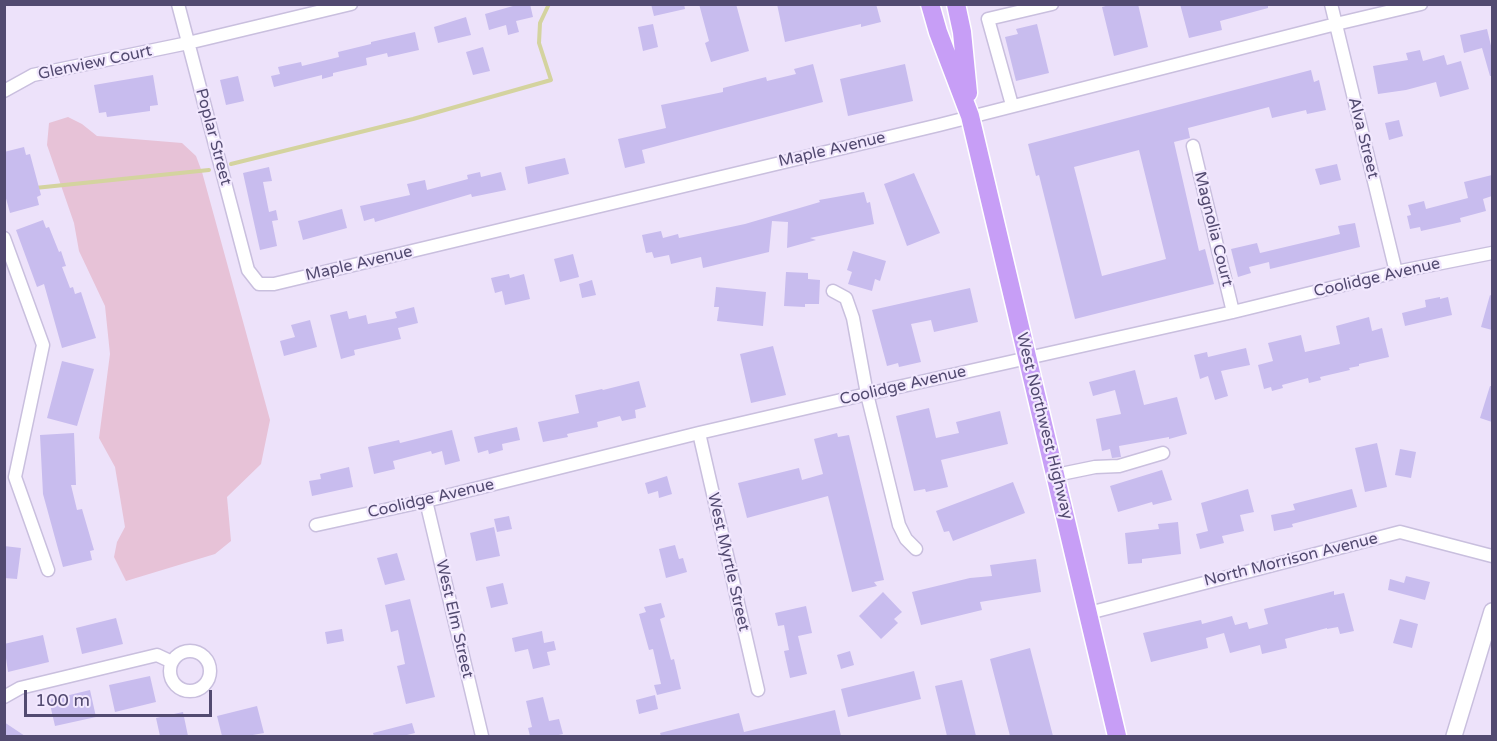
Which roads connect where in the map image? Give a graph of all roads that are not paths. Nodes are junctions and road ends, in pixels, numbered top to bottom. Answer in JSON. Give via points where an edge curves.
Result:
{"nodes":[{"id":1,"x":178,"y":4,"type":"edge"},
{"id":2,"x":351,"y":4,"type":"edge"},
{"id":3,"x":930,"y":4,"type":"edge"},
{"id":4,"x":956,"y":4,"type":"edge"},
{"id":5,"x":1053,"y":4,"type":"edge"},
{"id":6,"x":1331,"y":4,"type":"edge"},
{"id":7,"x":1420,"y":4,"type":"edge"},
{"id":8,"x":1336,"y":24,"type":"junction"},
{"id":9,"x":188,"y":44,"type":"junction"},
{"id":10,"x":4,"y":91,"type":"edge"},
{"id":11,"x":1012,"y":105,"type":"junction"},
{"id":12,"x":970,"y":116,"type":"junction"},
{"id":13,"x":1193,"y":146,"type":"dead end"},
{"id":14,"x":4,"y":238,"type":"edge"},
{"id":15,"x":1492,"y":253,"type":"edge"},
{"id":16,"x":248,"y":270,"type":"joint"},
{"id":17,"x":1396,"y":272,"type":"junction"},
{"id":18,"x":833,"y":291,"type":"dead end"},
{"id":19,"x":1233,"y":312,"type":"junction"},
{"id":20,"x":1028,"y":357,"type":"junction"},
{"id":21,"x":867,"y":394,"type":"junction"},
{"id":22,"x":699,"y":433,"type":"junction"},
{"id":23,"x":1163,"y":453,"type":"dead end"},
{"id":24,"x":1056,"y":475,"type":"junction"},
{"id":25,"x":426,"y":501,"type":"junction"},
{"id":26,"x":316,"y":525,"type":"dead end"},
{"id":27,"x":916,"y":549,"type":"dead end"},
{"id":28,"x":1492,"y":556,"type":"edge"},
{"id":29,"x":48,"y":570,"type":"dead end"},
{"id":30,"x":1492,"y":610,"type":"edge"},
{"id":31,"x":1089,"y":613,"type":"junction"},
{"id":32,"x":172,"y":662,"type":"dead end"},
{"id":33,"x":758,"y":690,"type":"dead end"},
{"id":34,"x":4,"y":697,"type":"edge"},
{"id":35,"x":482,"y":736,"type":"edge"},
{"id":36,"x":1116,"y":736,"type":"edge"},
{"id":37,"x":1454,"y":736,"type":"edge"}],
"edges":[{"from":1,"to":9,"type":"street","name":"Poplar Street"},
{"from":2,"to":9,"type":"street","name":"Glenview Court"},
{"from":3,"to":12,"type":"main road","name":"West Northwest Highway"},
{"from":4,"to":12,"type":"main road","name":"West Northwest Highway"},
{"from":5,"to":11,"type":"street","via":[[988,19]]},
{"from":6,"to":8,"type":"street","name":"Alva Street"},
{"from":7,"to":8,"type":"street","name":"Maple Avenue"},
{"from":8,"to":11,"type":"street","name":"Maple Avenue"},
{"from":8,"to":17,"type":"street","name":"Alva Street"},
{"from":9,"to":10,"type":"street","name":"Glenview Court","via":[[33,75]]},
{"from":9,"to":16,"type":"street","name":"Poplar Street"},
{"from":11,"to":12,"type":"street","name":"Maple Avenue"},
{"from":12,"to":16,"type":"street","name":"Maple Avenue","via":[[274,284],[259,284]]},
{"from":12,"to":20,"type":"main road","name":"West Northwest Highway"},
{"from":13,"to":19,"type":"street","name":"Magnolia Court"},
{"from":14,"to":29,"type":"street","via":[[43,345],[15,477]]},
{"from":15,"to":17,"type":"street","name":"Coolidge Avenue"},
{"from":17,"to":19,"type":"street","name":"Coolidge Avenue"},
{"from":18,"to":21,"type":"street","via":[[846,298],[853,318]]},
{"from":19,"to":20,"type":"street","name":"Coolidge Avenue"},
{"from":20,"to":21,"type":"street","name":"Coolidge Avenue"},
{"from":20,"to":24,"type":"main road","name":"West Northwest Highway"},
{"from":21,"to":22,"type":"street","name":"Coolidge Avenue"},
{"from":21,"to":27,"type":"street","via":[[898,525]]},
{"from":22,"to":25,"type":"street","name":"Coolidge Avenue"},
{"from":22,"to":33,"type":"street","name":"West Myrtle Street"},
{"from":23,"to":24,"type":"street","via":[[1119,466]]},
{"from":24,"to":31,"type":"main road","name":"West Northwest Highway"},
{"from":25,"to":26,"type":"street","name":"Coolidge Avenue"},
{"from":25,"to":35,"type":"street","name":"West Elm Street"},
{"from":28,"to":31,"type":"street","name":"North Morrison Avenue","via":[[1400,532]]},
{"from":30,"to":37,"type":"street"},
{"from":31,"to":36,"type":"main road","name":"West Northwest Highway"},
{"from":32,"to":34,"type":"street","via":[[157,655],[20,688]]}]}
